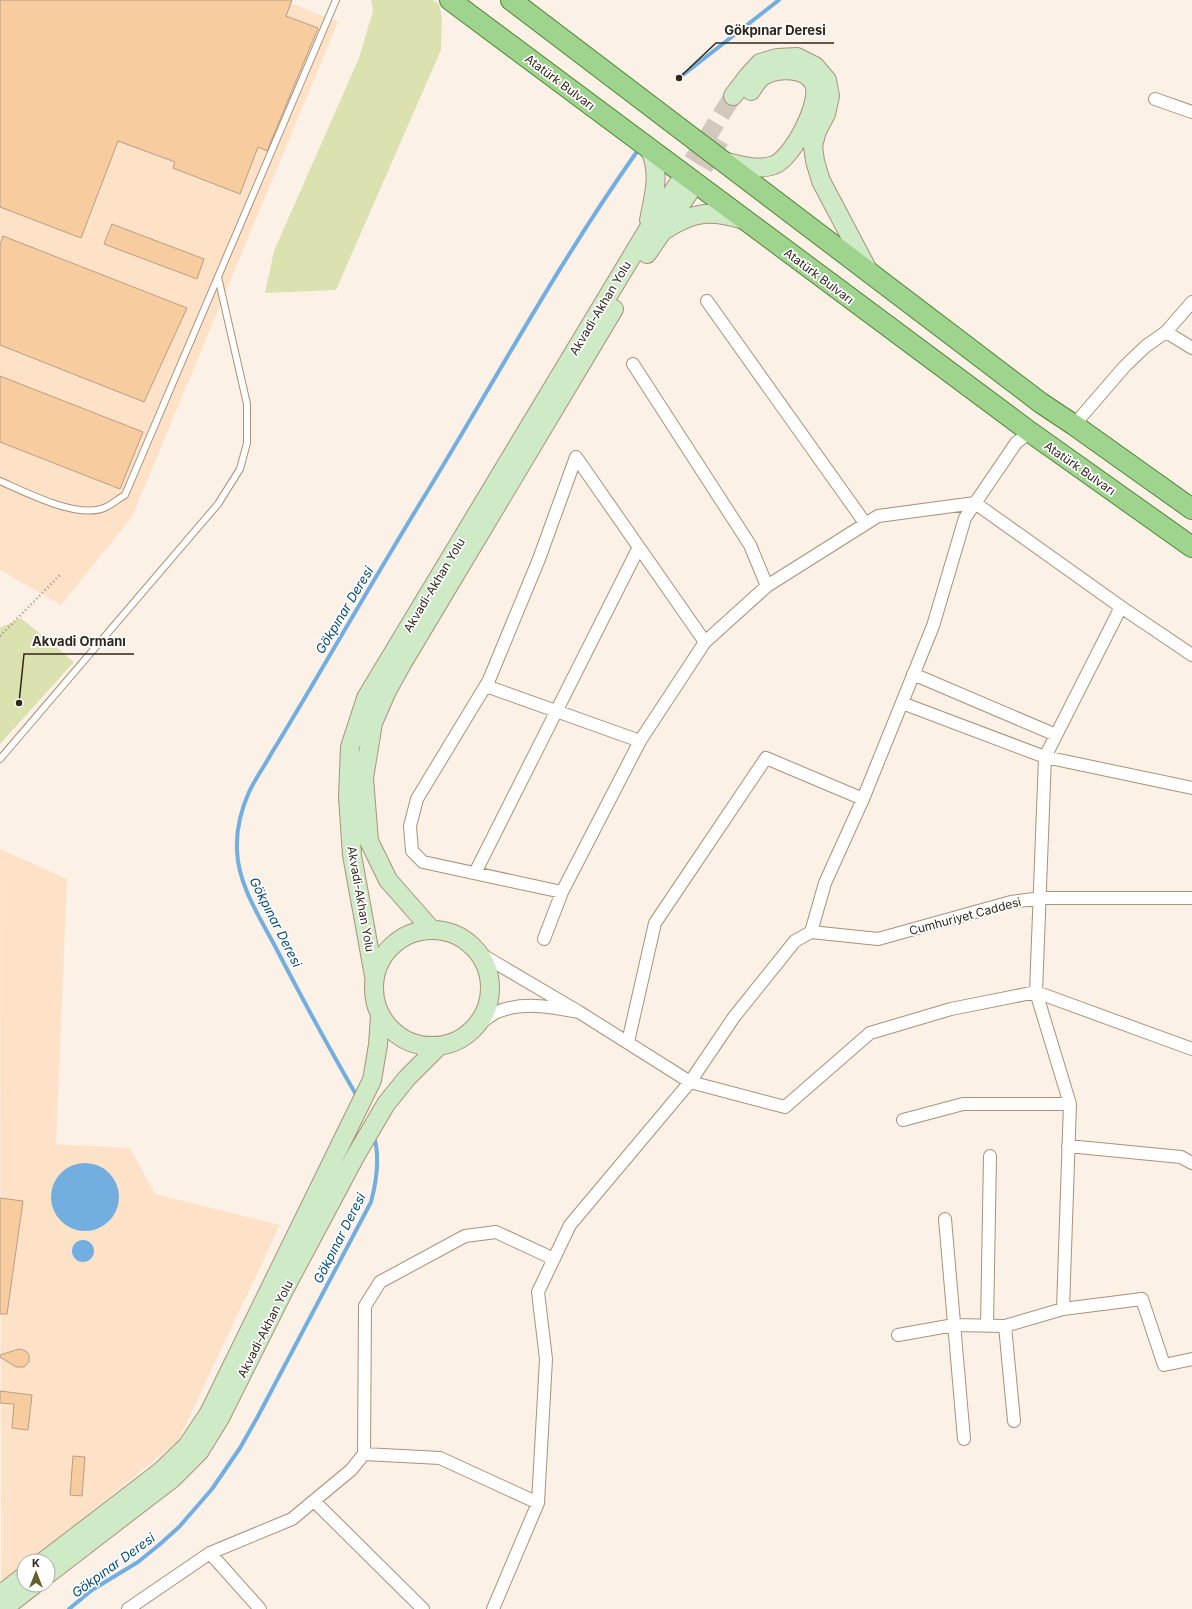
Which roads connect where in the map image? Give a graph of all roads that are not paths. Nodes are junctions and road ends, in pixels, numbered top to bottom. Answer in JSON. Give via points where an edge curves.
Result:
{"nodes":[{"id":1,"x":336,"y":0,"type":"edge"},
{"id":2,"x":450,"y":0,"type":"edge"},
{"id":3,"x":511,"y":0,"type":"edge"},
{"id":4,"x":1155,"y":99,"type":"dead end"},
{"id":5,"x":1192,"y":112,"type":"edge"},
{"id":6,"x":649,"y":148,"type":"junction"},
{"id":7,"x":722,"y":161,"type":"junction"},
{"id":8,"x":684,"y":188,"type":"tunnel mouth"},
{"id":9,"x":744,"y":220,"type":"junction"},
{"id":10,"x":652,"y":234,"type":"junction"},
{"id":11,"x":869,"y":273,"type":"junction"},
{"id":12,"x":218,"y":277,"type":"junction"},
{"id":13,"x":707,"y":301,"type":"dead end"},
{"id":14,"x":1192,"y":302,"type":"edge"},
{"id":15,"x":1166,"y":332,"type":"junction"},
{"id":16,"x":1192,"y":348,"type":"edge"},
{"id":17,"x":633,"y":364,"type":"dead end"},
{"id":18,"x":1074,"y":424,"type":"junction"},
{"id":19,"x":1030,"y":432,"type":"junction"},
{"id":20,"x":0,"y":481,"type":"edge"},
{"id":21,"x":975,"y":503,"type":"junction"},
{"id":22,"x":1192,"y":509,"type":"edge"},
{"id":23,"x":865,"y":524,"type":"junction"},
{"id":24,"x":639,"y":547,"type":"junction"},
{"id":25,"x":1192,"y":547,"type":"edge"},
{"id":26,"x":767,"y":586,"type":"junction"},
{"id":27,"x":1121,"y":607,"type":"junction"},
{"id":28,"x":706,"y":642,"type":"junction"},
{"id":29,"x":1192,"y":655,"type":"edge"},
{"id":30,"x":913,"y":674,"type":"junction"},
{"id":31,"x":486,"y":686,"type":"junction"},
{"id":32,"x":902,"y":703,"type":"junction"},
{"id":33,"x":556,"y":711,"type":"junction"},
{"id":34,"x":1056,"y":735,"type":"junction"},
{"id":35,"x":640,"y":741,"type":"junction"},
{"id":36,"x":1045,"y":757,"type":"junction"},
{"id":37,"x":0,"y":759,"type":"edge"},
{"id":38,"x":1192,"y":788,"type":"edge"},
{"id":39,"x":863,"y":799,"type":"junction"},
{"id":40,"x":475,"y":873,"type":"junction"},
{"id":41,"x":562,"y":892,"type":"junction"},
{"id":42,"x":1041,"y":898,"type":"junction"},
{"id":43,"x":1192,"y":898,"type":"edge"},
{"id":44,"x":431,"y":929,"type":"junction"},
{"id":45,"x":811,"y":932,"type":"junction"},
{"id":46,"x":544,"y":939,"type":"dead end"},
{"id":47,"x":479,"y":953,"type":"junction"},
{"id":48,"x":374,"y":976,"type":"junction"},
{"id":49,"x":1036,"y":992,"type":"junction"},
{"id":50,"x":579,"y":1012,"type":"junction"},
{"id":51,"x":380,"y":1015,"type":"junction"},
{"id":52,"x":479,"y":1024,"type":"junction"},
{"id":53,"x":628,"y":1042,"type":"junction"},
{"id":54,"x":439,"y":1046,"type":"junction"},
{"id":55,"x":1192,"y":1049,"type":"edge"},
{"id":56,"x":690,"y":1082,"type":"junction"},
{"id":57,"x":1070,"y":1104,"type":"junction"},
{"id":58,"x":903,"y":1120,"type":"dead end"},
{"id":59,"x":1068,"y":1146,"type":"junction"},
{"id":60,"x":990,"y":1156,"type":"dead end"},
{"id":61,"x":1192,"y":1163,"type":"edge"},
{"id":62,"x":945,"y":1219,"type":"dead end"},
{"id":63,"x":554,"y":1259,"type":"junction"},
{"id":64,"x":1063,"y":1309,"type":"junction"},
{"id":65,"x":954,"y":1325,"type":"junction"},
{"id":66,"x":987,"y":1326,"type":"junction"},
{"id":67,"x":1005,"y":1326,"type":"junction"},
{"id":68,"x":898,"y":1335,"type":"dead end"},
{"id":69,"x":1192,"y":1359,"type":"edge"},
{"id":70,"x":1014,"y":1421,"type":"dead end"},
{"id":71,"x":964,"y":1439,"type":"dead end"},
{"id":72,"x":364,"y":1454,"type":"junction"},
{"id":73,"x":314,"y":1501,"type":"junction"},
{"id":74,"x":538,"y":1503,"type":"junction"},
{"id":75,"x":54,"y":1553,"type":"edge"},
{"id":76,"x":210,"y":1553,"type":"junction"},
{"id":77,"x":56,"y":1568,"type":"edge"},
{"id":78,"x":16,"y":1582,"type":"edge"},
{"id":79,"x":24,"y":1593,"type":"edge"},
{"id":80,"x":0,"y":1595,"type":"edge"},
{"id":81,"x":3,"y":1609,"type":"edge"},
{"id":82,"x":128,"y":1609,"type":"edge"},
{"id":83,"x":260,"y":1609,"type":"edge"},
{"id":84,"x":423,"y":1609,"type":"edge"},
{"id":85,"x":493,"y":1609,"type":"edge"}],
"edges":[{"from":1,"to":12,"type":"lane"},
{"from":2,"to":6,"type":"main road","name":"Atatürk Bulvarı"},
{"from":3,"to":7,"type":"main road"},
{"from":4,"to":5,"type":"street"},
{"from":6,"to":9,"type":"main road","name":"Atatürk Bulvarı"},
{"from":6,"to":10,"type":"main road","via":[[654,158],[656,173]]},
{"from":7,"to":11,"type":"main road"},
{"from":7,"to":11,"type":"main road","via":[[745,167],[765,167],[782,160],[804,127],[814,106],[814,84],[793,70],[777,71],[764,75],[738,100],[748,76],[760,63],[777,58],[797,57],[815,66],[827,80],[830,96],[826,114],[813,146],[815,161],[821,181]]},
{"from":8,"to":10,"type":"main road"},
{"from":9,"to":10,"type":"main road","via":[[710,213],[694,215]]},
{"from":9,"to":19,"type":"main road","name":"Atatürk Bulvarı"},
{"from":10,"to":44,"type":"main road","name":"Akvadi-Akhan Yolu","via":[[403,662],[373,723],[364,778],[369,842],[388,880]]},
{"from":10,"to":48,"type":"main road","name":"Akvadi-Akhan Yolu","via":[[366,698],[350,747],[348,797],[352,855]]},
{"from":11,"to":18,"type":"main road","via":[[1041,403]]},
{"from":12,"to":20,"type":"lane","via":[[125,495],[104,508],[86,511],[50,503]]},
{"from":12,"to":37,"type":"lane","via":[[247,404],[247,443],[240,469],[218,504]]},
{"from":13,"to":23,"type":"street"},
{"from":14,"to":15,"type":"street"},
{"from":15,"to":16,"type":"street"},
{"from":15,"to":18,"type":"street","via":[[1125,366]]},
{"from":17,"to":26,"type":"street","via":[[750,545]]},
{"from":18,"to":22,"type":"main road"},
{"from":19,"to":21,"type":"street","via":[[1016,444]]},
{"from":19,"to":25,"type":"main road","name":"Atatürk Bulvarı"},
{"from":21,"to":23,"type":"street","via":[[878,516]]},
{"from":21,"to":27,"type":"street"},
{"from":21,"to":30,"type":"street","via":[[965,518],[933,626]]},
{"from":23,"to":26,"type":"street"},
{"from":24,"to":28,"type":"street"},
{"from":24,"to":31,"type":"street","via":[[576,457],[539,559]]},
{"from":24,"to":33,"type":"street"},
{"from":26,"to":28,"type":"street"},
{"from":27,"to":29,"type":"street"},
{"from":27,"to":34,"type":"street"},
{"from":28,"to":35,"type":"street"},
{"from":30,"to":32,"type":"street"},
{"from":30,"to":34,"type":"street"},
{"from":31,"to":33,"type":"street"},
{"from":31,"to":40,"type":"street","via":[[417,799],[410,826],[412,851],[423,862]]},
{"from":32,"to":36,"type":"street"},
{"from":32,"to":39,"type":"street"},
{"from":33,"to":35,"type":"street"},
{"from":33,"to":40,"type":"street"},
{"from":34,"to":36,"type":"street"},
{"from":35,"to":41,"type":"street"},
{"from":36,"to":38,"type":"street"},
{"from":36,"to":42,"type":"street"},
{"from":39,"to":45,"type":"street","via":[[825,883]]},
{"from":39,"to":53,"type":"street","via":[[766,758],[655,923]]},
{"from":40,"to":41,"type":"street"},
{"from":41,"to":46,"type":"street"},
{"from":42,"to":43,"type":"street","name":"Cumhuriyet Caddesi"},
{"from":42,"to":45,"type":"street","name":"Cumhuriyet Caddesi","via":[[1011,902],[878,939]]},
{"from":42,"to":49,"type":"street"},
{"from":44,"to":47,"type":"main road","via":[[449,932],[466,940]]},
{"from":44,"to":48,"type":"main road","via":[[412,933],[396,942],[382,957]]},
{"from":45,"to":56,"type":"street","via":[[795,941],[734,1016]]},
{"from":47,"to":50,"type":"street"},
{"from":47,"to":52,"type":"main road","via":[[488,970],[491,988],[488,1007]]},
{"from":48,"to":51,"type":"main road","via":[[374,996]]},
{"from":49,"to":55,"type":"street"},
{"from":49,"to":56,"type":"street","via":[[951,1010],[870,1033],[785,1107]]},
{"from":49,"to":57,"type":"street"},
{"from":50,"to":52,"type":"street","via":[[542,1005],[518,1006],[497,1012]]},
{"from":50,"to":53,"type":"street"},
{"from":51,"to":54,"type":"main road","via":[[392,1032],[410,1042]]},
{"from":51,"to":75,"type":"main road","name":"Akvadi-Akhan Yolu","via":[[372,1080],[209,1413],[187,1446],[160,1472]]},
{"from":52,"to":54,"type":"main road","via":[[465,1036]]},
{"from":53,"to":56,"type":"street"},
{"from":54,"to":77,"type":"main road","name":"Akvadi-Akhan Yolu","via":[[407,1078],[386,1104],[283,1292],[220,1418],[198,1452],[173,1478]]},
{"from":56,"to":63,"type":"street","via":[[570,1224]]},
{"from":57,"to":58,"type":"street","via":[[963,1104]]},
{"from":57,"to":59,"type":"street"},
{"from":59,"to":61,"type":"street","via":[[1181,1157]]},
{"from":59,"to":64,"type":"street"},
{"from":60,"to":66,"type":"street"},
{"from":62,"to":65,"type":"street"},
{"from":63,"to":72,"type":"street","via":[[496,1232],[465,1236],[380,1282],[365,1306]]},
{"from":63,"to":74,"type":"street","via":[[538,1292],[546,1359]]},
{"from":64,"to":67,"type":"street"},
{"from":64,"to":69,"type":"street","via":[[1142,1299],[1164,1365]]},
{"from":65,"to":66,"type":"street"},
{"from":65,"to":68,"type":"street"},
{"from":65,"to":71,"type":"street"},
{"from":66,"to":67,"type":"street"},
{"from":67,"to":70,"type":"street"},
{"from":72,"to":73,"type":"street","via":[[351,1470]]},
{"from":72,"to":74,"type":"street","via":[[440,1458]]},
{"from":73,"to":76,"type":"street","via":[[292,1519]]},
{"from":73,"to":84,"type":"street"},
{"from":74,"to":85,"type":"street"},
{"from":76,"to":82,"type":"street"},
{"from":76,"to":83,"type":"street"},
{"from":78,"to":80,"type":"main road"},
{"from":79,"to":81,"type":"main road"}]}
